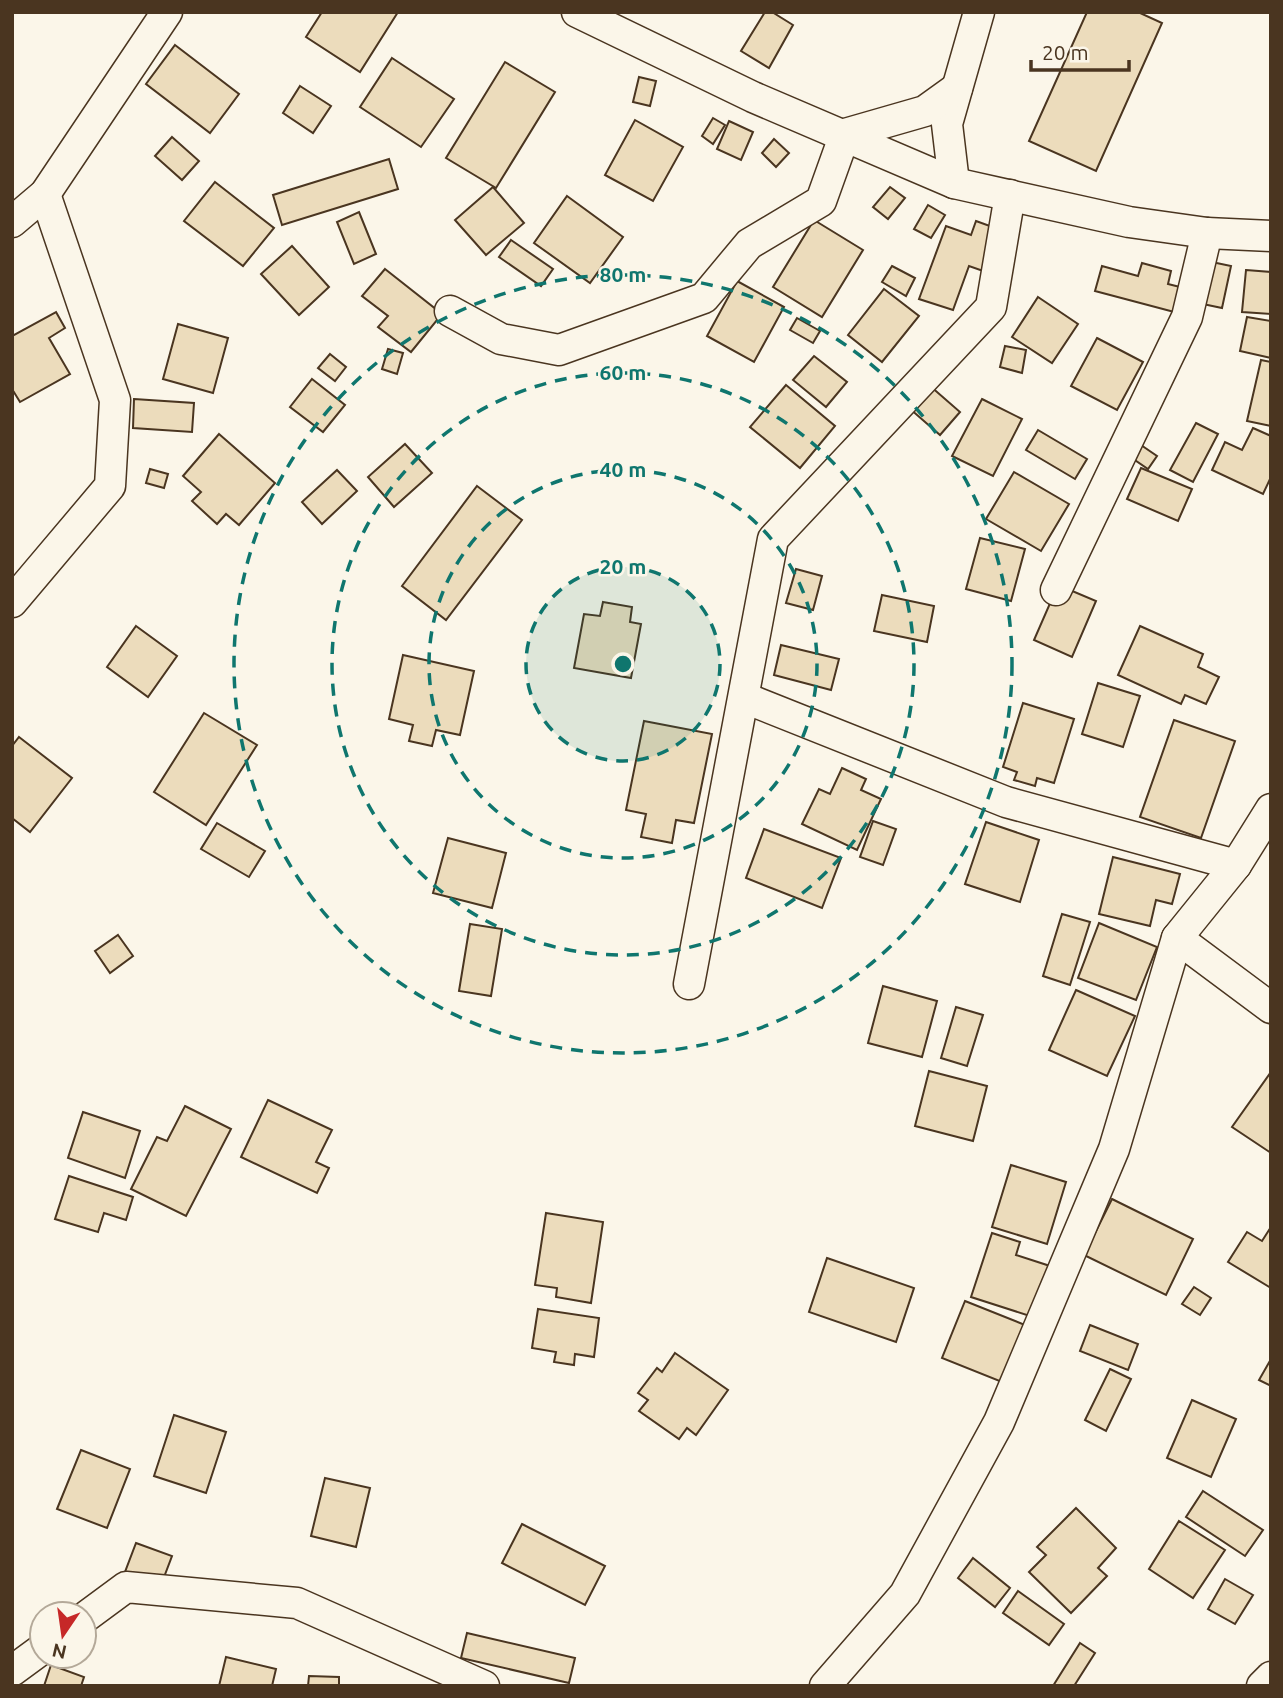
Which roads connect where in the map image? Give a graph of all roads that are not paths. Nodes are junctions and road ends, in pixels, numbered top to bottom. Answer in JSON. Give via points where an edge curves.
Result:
{"nodes":[{"id":1,"x":167,"y":12,"type":"edge"},
{"id":2,"x":577,"y":12,"type":"edge"},
{"id":3,"x":979,"y":12,"type":"edge"},
{"id":4,"x":624,"y":22,"type":"edge"},
{"id":5,"x":957,"y":88,"type":"junction"},
{"id":6,"x":845,"y":134,"type":"junction"},
{"id":7,"x":954,"y":183,"type":"junction"},
{"id":8,"x":45,"y":194,"type":"junction"},
{"id":9,"x":1010,"y":195,"type":"junction"},
{"id":10,"x":12,"y":222,"type":"edge"},
{"id":11,"x":1208,"y":233,"type":"junction"},
{"id":12,"x":1271,"y":236,"type":"edge"},
{"id":13,"x":450,"y":311,"type":"dead end"},
{"id":14,"x":1056,"y":590,"type":"dead end"},
{"id":15,"x":12,"y":602,"type":"edge"},
{"id":16,"x":745,"y":698,"type":"junction"},
{"id":17,"x":1271,"y":810,"type":"edge"},
{"id":18,"x":1236,"y":865,"type":"junction"},
{"id":19,"x":1177,"y":938,"type":"junction"},
{"id":20,"x":689,"y":984,"type":"dead end"},
{"id":21,"x":1271,"y":1008,"type":"edge"},
{"id":22,"x":98,"y":1608,"type":"edge"},
{"id":23,"x":28,"y":1659,"type":"edge"},
{"id":24,"x":12,"y":1671,"type":"edge"},
{"id":25,"x":1271,"y":1676,"type":"edge"},
{"id":26,"x":484,"y":1686,"type":"edge"},
{"id":27,"x":825,"y":1686,"type":"edge"},
{"id":28,"x":1262,"y":1686,"type":"edge"}],
"edges":[{"from":1,"to":8,"type":"street"},
{"from":2,"to":4,"type":"street"},
{"from":3,"to":5,"type":"street"},
{"from":4,"to":6,"type":"street","via":[[753,97]]},
{"from":5,"to":6,"type":"street","via":[[925,111]]},
{"from":5,"to":7,"type":"street","via":[[947,124]]},
{"from":6,"to":7,"type":"street"},
{"from":6,"to":13,"type":"street","via":[[821,201],[749,244],[704,298],[559,349],[501,339]]},
{"from":7,"to":9,"type":"street"},
{"from":8,"to":10,"type":"street"},
{"from":8,"to":15,"type":"street","via":[[115,400],[110,486]]},
{"from":9,"to":11,"type":"street","via":[[1129,222]]},
{"from":9,"to":16,"type":"street","via":[[991,307],[773,540]]},
{"from":11,"to":12,"type":"street"},
{"from":11,"to":14,"type":"street","via":[[1187,317]]},
{"from":16,"to":18,"type":"street","via":[[1006,802]]},
{"from":16,"to":20,"type":"street"},
{"from":17,"to":18,"type":"street"},
{"from":18,"to":19,"type":"street"},
{"from":19,"to":21,"type":"street"},
{"from":19,"to":27,"type":"street","via":[[1114,1149],[999,1422],[905,1594]]},
{"from":22,"to":26,"type":"street","via":[[126,1587],[297,1603]]},
{"from":23,"to":24,"type":"street"},
{"from":25,"to":28,"type":"street"}]}
